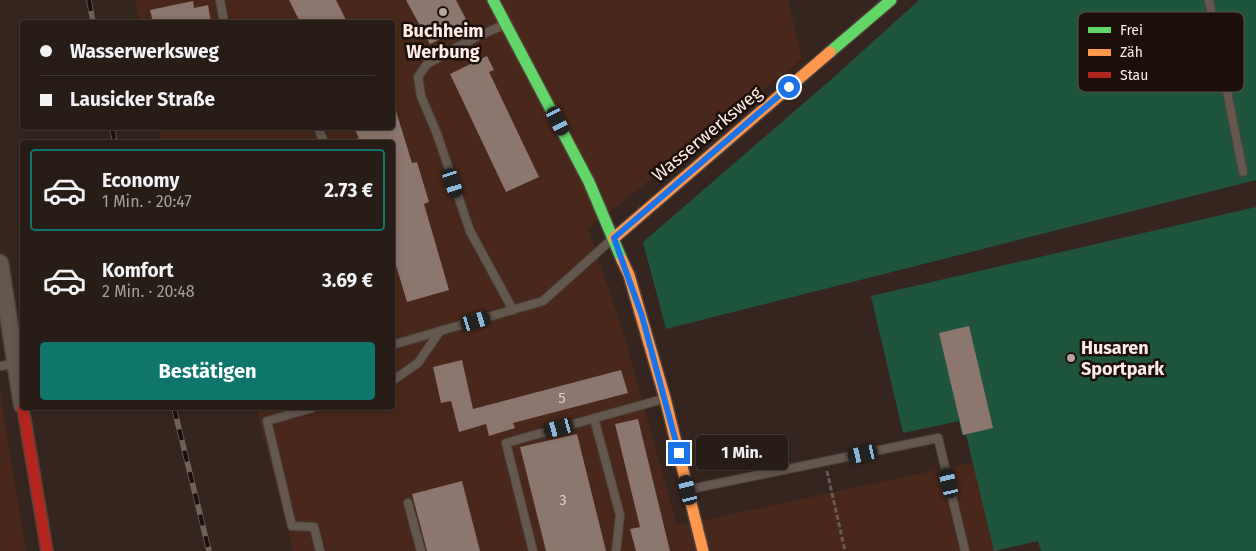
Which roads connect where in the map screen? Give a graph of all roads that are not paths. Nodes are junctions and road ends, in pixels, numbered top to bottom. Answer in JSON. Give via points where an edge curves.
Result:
{"nodes":[{"id":1,"x":220,"y":0,"type":"edge"},
{"id":2,"x":493,"y":0,"type":"edge"},
{"id":3,"x":891,"y":0,"type":"edge"},
{"id":4,"x":224,"y":20,"type":"edge"},
{"id":5,"x":506,"y":24,"type":"junction"},
{"id":6,"x":1227,"y":92,"type":"edge"},
{"id":7,"x":1243,"y":172,"type":"dead end"},
{"id":8,"x":614,"y":238,"type":"junction"},
{"id":9,"x":0,"y":263,"type":"edge"},
{"id":10,"x":514,"y":310,"type":"junction"},
{"id":11,"x":440,"y":332,"type":"junction"},
{"id":12,"x":395,"y":344,"type":"edge"},
{"id":13,"x":8,"y":365,"type":"edge"},
{"id":14,"x":395,"y":379,"type":"edge"},
{"id":15,"x":20,"y":398,"type":"edge"},
{"id":16,"x":665,"y":398,"type":"junction"},
{"id":17,"x":24,"y":410,"type":"edge"},
{"id":18,"x":305,"y":410,"type":"edge"},
{"id":19,"x":594,"y":418,"type":"junction"},
{"id":20,"x":688,"y":490,"type":"junction"},
{"id":21,"x":408,"y":503,"type":"dead end"},
{"id":22,"x":46,"y":551,"type":"edge"},
{"id":23,"x":320,"y":551,"type":"edge"},
{"id":24,"x":421,"y":551,"type":"edge"},
{"id":25,"x":533,"y":551,"type":"edge"},
{"id":26,"x":616,"y":551,"type":"edge"},
{"id":27,"x":703,"y":551,"type":"edge"},
{"id":28,"x":965,"y":551,"type":"edge"}],
"edges":[{"from":1,"to":4,"type":"lane"},
{"from":2,"to":5,"type":"main road"},
{"from":3,"to":8,"type":"main road","name":"Wasserwerksweg"},
{"from":5,"to":8,"type":"main road","via":[[589,182]]},
{"from":5,"to":10,"type":"lane","via":[[427,64],[418,78],[470,231]]},
{"from":6,"to":7,"type":"lane"},
{"from":8,"to":10,"type":"lane","via":[[543,301]]},
{"from":8,"to":16,"type":"main road","via":[[642,316]]},
{"from":9,"to":13,"type":"street"},
{"from":10,"to":11,"type":"lane"},
{"from":11,"to":12,"type":"lane"},
{"from":11,"to":14,"type":"lane","via":[[418,363]]},
{"from":13,"to":15,"type":"street"},
{"from":16,"to":19,"type":"lane"},
{"from":16,"to":20,"type":"main road"},
{"from":17,"to":22,"type":"main road"},
{"from":18,"to":23,"type":"lane","via":[[267,421],[292,526],[314,528]]},
{"from":19,"to":25,"type":"lane","via":[[506,443]]},
{"from":19,"to":26,"type":"lane","via":[[620,515]]},
{"from":20,"to":27,"type":"main road"},
{"from":20,"to":28,"type":"lane","via":[[938,438]]},
{"from":21,"to":24,"type":"lane"}]}
